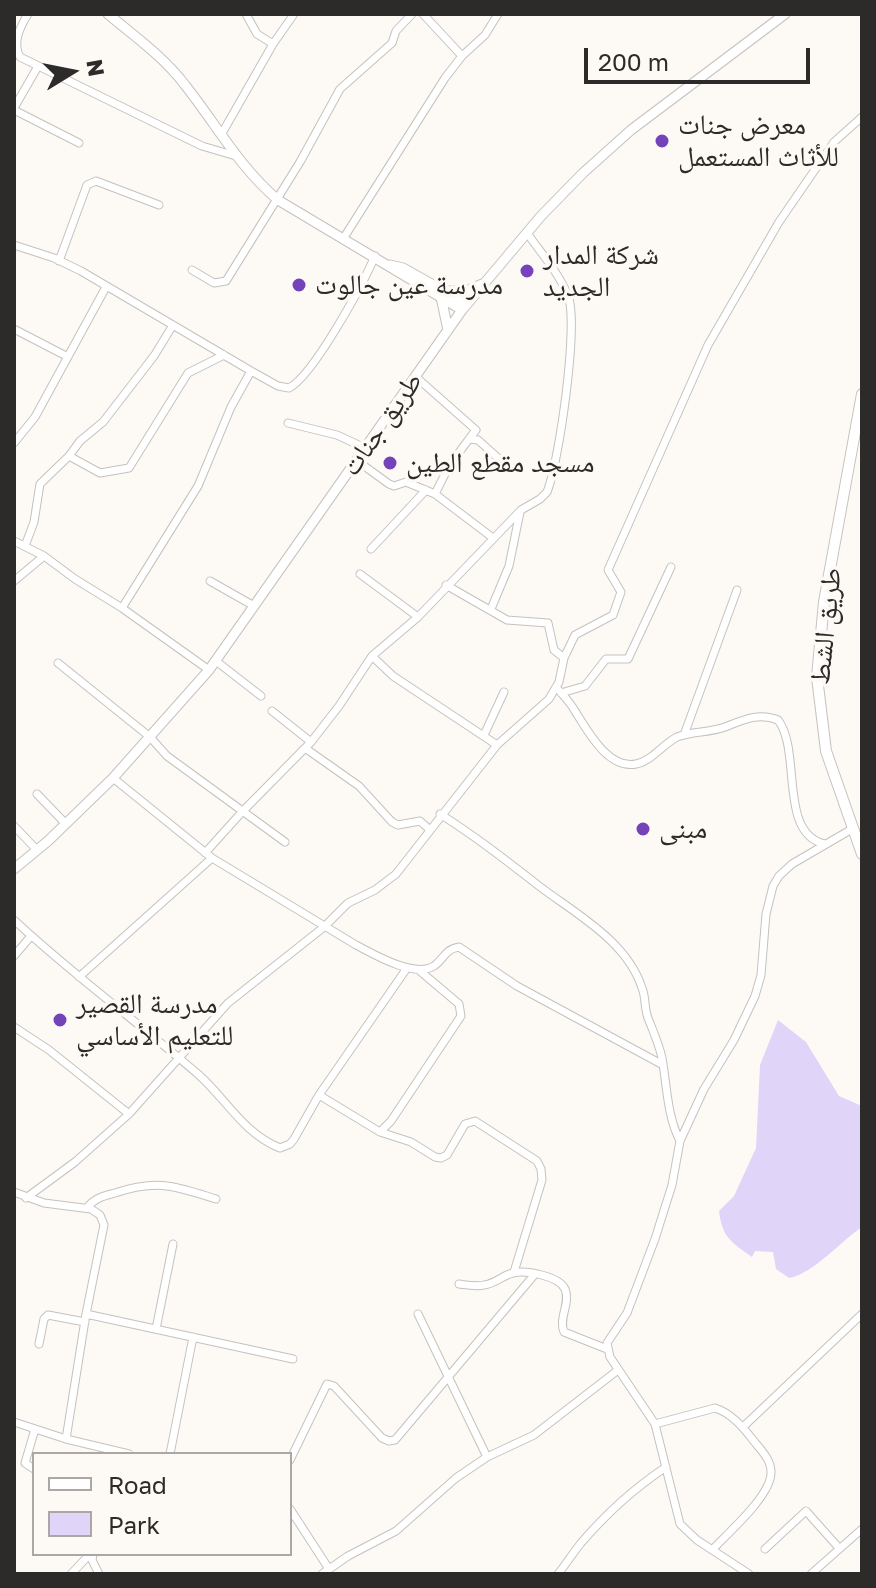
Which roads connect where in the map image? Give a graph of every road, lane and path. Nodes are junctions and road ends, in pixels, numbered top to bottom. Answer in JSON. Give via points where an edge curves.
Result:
{"nodes":[{"id":1,"x":28,"y":14,"type":"edge"},
{"id":2,"x":108,"y":14,"type":"edge"},
{"id":3,"x":246,"y":14,"type":"edge"},
{"id":4,"x":294,"y":14,"type":"edge"},
{"id":5,"x":412,"y":14,"type":"edge"},
{"id":6,"x":423,"y":14,"type":"edge"},
{"id":7,"x":498,"y":14,"type":"edge"},
{"id":8,"x":785,"y":14,"type":"edge"},
{"id":9,"x":273,"y":44,"type":"junction"},
{"id":10,"x":462,"y":56,"type":"junction"},
{"id":11,"x":37,"y":68,"type":"junction"},
{"id":12,"x":14,"y":109,"type":"edge"},
{"id":13,"x":862,"y":117,"type":"edge"},
{"id":14,"x":221,"y":135,"type":"junction"},
{"id":15,"x":79,"y":143,"type":"dead end"},
{"id":16,"x":236,"y":156,"type":"junction"},
{"id":17,"x":278,"y":200,"type":"junction"},
{"id":18,"x":159,"y":205,"type":"dead end"},
{"id":19,"x":527,"y":233,"type":"junction"},
{"id":20,"x":343,"y":239,"type":"junction"},
{"id":21,"x":14,"y":245,"type":"edge"},
{"id":22,"x":375,"y":256,"type":"junction"},
{"id":23,"x":59,"y":261,"type":"junction"},
{"id":24,"x":192,"y":270,"type":"dead end"},
{"id":25,"x":485,"y":283,"type":"junction"},
{"id":26,"x":106,"y":287,"type":"junction"},
{"id":27,"x":442,"y":294,"type":"junction"},
{"id":28,"x":465,"y":307,"type":"junction"},
{"id":29,"x":173,"y":325,"type":"junction"},
{"id":30,"x":14,"y":329,"type":"edge"},
{"id":31,"x":448,"y":330,"type":"junction"},
{"id":32,"x":224,"y":355,"type":"junction"},
{"id":33,"x":68,"y":357,"type":"junction"},
{"id":34,"x":251,"y":371,"type":"junction"},
{"id":35,"x":416,"y":377,"type":"junction"},
{"id":36,"x":862,"y":394,"type":"edge"},
{"id":37,"x":288,"y":423,"type":"dead end"},
{"id":38,"x":469,"y":439,"type":"junction"},
{"id":39,"x":14,"y":443,"type":"edge"},
{"id":40,"x":365,"y":448,"type":"junction"},
{"id":41,"x":69,"y":456,"type":"junction"},
{"id":42,"x":497,"y":457,"type":"dead end"},
{"id":43,"x":356,"y":460,"type":"junction"},
{"id":44,"x":426,"y":490,"type":"junction"},
{"id":45,"x":435,"y":494,"type":"junction"},
{"id":46,"x":521,"y":510,"type":"junction"},
{"id":47,"x":493,"y":538,"type":"junction"},
{"id":48,"x":14,"y":541,"type":"edge"},
{"id":49,"x":25,"y":546,"type":"junction"},
{"id":50,"x":371,"y":549,"type":"dead end"},
{"id":51,"x":44,"y":556,"type":"junction"},
{"id":52,"x":671,"y":567,"type":"dead end"},
{"id":53,"x":360,"y":574,"type":"dead end"},
{"id":54,"x":14,"y":581,"type":"edge"},
{"id":55,"x":210,"y":581,"type":"dead end"},
{"id":56,"x":446,"y":585,"type":"junction"},
{"id":57,"x":737,"y":590,"type":"dead end"},
{"id":58,"x":254,"y":606,"type":"junction"},
{"id":59,"x":122,"y":608,"type":"junction"},
{"id":60,"x":491,"y":609,"type":"junction"},
{"id":61,"x":418,"y":617,"type":"junction"},
{"id":62,"x":372,"y":656,"type":"junction"},
{"id":63,"x":564,"y":658,"type":"junction"},
{"id":64,"x":216,"y":661,"type":"junction"},
{"id":65,"x":58,"y":663,"type":"dead end"},
{"id":66,"x":209,"y":670,"type":"junction"},
{"id":67,"x":559,"y":690,"type":"junction"},
{"id":68,"x":504,"y":692,"type":"dead end"},
{"id":69,"x":261,"y":696,"type":"dead end"},
{"id":70,"x":272,"y":711,"type":"dead end"},
{"id":71,"x":484,"y":735,"type":"junction"},
{"id":72,"x":684,"y":735,"type":"junction"},
{"id":73,"x":150,"y":737,"type":"junction"},
{"id":74,"x":308,"y":745,"type":"junction"},
{"id":75,"x":497,"y":745,"type":"junction"},
{"id":76,"x":113,"y":778,"type":"junction"},
{"id":77,"x":37,"y":794,"type":"dead end"},
{"id":78,"x":242,"y":812,"type":"junction"},
{"id":79,"x":440,"y":814,"type":"junction"},
{"id":80,"x":65,"y":823,"type":"junction"},
{"id":81,"x":14,"y":826,"type":"edge"},
{"id":82,"x":852,"y":829,"type":"junction"},
{"id":83,"x":430,"y":830,"type":"junction"},
{"id":84,"x":285,"y":842,"type":"dead end"},
{"id":85,"x":825,"y":844,"type":"junction"},
{"id":86,"x":37,"y":850,"type":"junction"},
{"id":87,"x":862,"y":854,"type":"edge"},
{"id":88,"x":209,"y":855,"type":"junction"},
{"id":89,"x":14,"y":869,"type":"edge"},
{"id":90,"x":14,"y":920,"type":"edge"},
{"id":91,"x":324,"y":927,"type":"junction"},
{"id":92,"x":31,"y":936,"type":"junction"},
{"id":93,"x":14,"y":956,"type":"edge"},
{"id":94,"x":407,"y":968,"type":"junction"},
{"id":95,"x":420,"y":971,"type":"junction"},
{"id":96,"x":79,"y":977,"type":"junction"},
{"id":97,"x":14,"y":1027,"type":"edge"},
{"id":98,"x":179,"y":1057,"type":"junction"},
{"id":99,"x":663,"y":1065,"type":"junction"},
{"id":100,"x":319,"y":1095,"type":"junction"},
{"id":101,"x":129,"y":1114,"type":"junction"},
{"id":102,"x":380,"y":1132,"type":"junction"},
{"id":103,"x":680,"y":1141,"type":"junction"},
{"id":104,"x":14,"y":1192,"type":"edge"},
{"id":105,"x":26,"y":1198,"type":"junction"},
{"id":106,"x":216,"y":1199,"type":"dead end"},
{"id":107,"x":87,"y":1208,"type":"junction"},
{"id":108,"x":173,"y":1244,"type":"dead end"},
{"id":109,"x":514,"y":1272,"type":"junction"},
{"id":110,"x":535,"y":1274,"type":"junction"},
{"id":111,"x":459,"y":1284,"type":"dead end"},
{"id":112,"x":418,"y":1314,"type":"dead end"},
{"id":113,"x":862,"y":1314,"type":"edge"},
{"id":114,"x":86,"y":1318,"type":"junction"},
{"id":115,"x":156,"y":1329,"type":"junction"},
{"id":116,"x":193,"y":1337,"type":"junction"},
{"id":117,"x":39,"y":1344,"type":"dead end"},
{"id":118,"x":607,"y":1349,"type":"junction"},
{"id":119,"x":293,"y":1359,"type":"dead end"},
{"id":120,"x":618,"y":1370,"type":"junction"},
{"id":121,"x":449,"y":1378,"type":"junction"},
{"id":122,"x":14,"y":1422,"type":"edge"},
{"id":123,"x":655,"y":1424,"type":"junction"},
{"id":124,"x":743,"y":1427,"type":"junction"},
{"id":125,"x":35,"y":1429,"type":"junction"},
{"id":126,"x":66,"y":1439,"type":"junction"},
{"id":127,"x":120,"y":1452,"type":"edge"},
{"id":128,"x":170,"y":1452,"type":"edge"},
{"id":129,"x":292,"y":1456,"type":"edge"},
{"id":130,"x":487,"y":1457,"type":"junction"},
{"id":131,"x":666,"y":1467,"type":"junction"},
{"id":132,"x":32,"y":1468,"type":"edge"},
{"id":133,"x":292,"y":1512,"type":"edge"},
{"id":134,"x":862,"y":1529,"type":"edge"},
{"id":135,"x":839,"y":1548,"type":"junction"},
{"id":136,"x":765,"y":1549,"type":"dead end"},
{"id":137,"x":712,"y":1550,"type":"junction"},
{"id":138,"x":89,"y":1556,"type":"edge"},
{"id":139,"x":326,"y":1572,"type":"edge"},
{"id":140,"x":71,"y":1574,"type":"edge"},
{"id":141,"x":558,"y":1574,"type":"edge"},
{"id":142,"x":749,"y":1574,"type":"edge"},
{"id":143,"x":811,"y":1574,"type":"edge"}],
"edges":[{"from":1,"to":11,"type":"street","via":[[15,49]]},
{"from":2,"to":14,"type":"street","via":[[167,64]]},
{"from":3,"to":9,"type":"street","via":[[257,34]]},
{"from":4,"to":9,"type":"street"},
{"from":5,"to":17,"type":"street","via":[[392,43],[340,89]]},
{"from":6,"to":10,"type":"street"},
{"from":7,"to":10,"type":"street"},
{"from":8,"to":19,"type":"street","name":"طريق جنات","via":[[603,153]]},
{"from":9,"to":14,"type":"street"},
{"from":10,"to":20,"type":"street"},
{"from":11,"to":12,"type":"street"},
{"from":11,"to":16,"type":"street","via":[[202,146]]},
{"from":12,"to":15,"type":"street"},
{"from":13,"to":63,"type":"street","via":[[834,142],[779,222],[708,345],[608,570],[621,592],[613,615],[575,635]]},
{"from":14,"to":16,"type":"street"},
{"from":16,"to":17,"type":"street"},
{"from":17,"to":20,"type":"street"},
{"from":17,"to":24,"type":"street","via":[[226,281],[214,283]]},
{"from":18,"to":23,"type":"street","via":[[91,181]]},
{"from":19,"to":25,"type":"street","name":"طريق جنات"},
{"from":19,"to":46,"type":"street","via":[[569,298],[572,326],[550,485],[540,499]]},
{"from":20,"to":22,"type":"street"},
{"from":21,"to":23,"type":"street"},
{"from":22,"to":27,"type":"street","via":[[400,275]]},
{"from":22,"to":34,"type":"street","via":[[361,288],[297,385],[278,386]]},
{"from":23,"to":26,"type":"street"},
{"from":25,"to":27,"type":"street"},
{"from":25,"to":28,"type":"street","name":"طريق جنات"},
{"from":26,"to":29,"type":"street"},
{"from":26,"to":33,"type":"street"},
{"from":27,"to":28,"type":"street"},
{"from":27,"to":31,"type":"street"},
{"from":28,"to":31,"type":"street","name":"طريق جنات"},
{"from":29,"to":32,"type":"street"},
{"from":29,"to":41,"type":"street","via":[[103,422]]},
{"from":30,"to":33,"type":"street"},
{"from":31,"to":35,"type":"street","name":"طريق جنات"},
{"from":32,"to":34,"type":"street"},
{"from":32,"to":41,"type":"street","via":[[188,373],[129,468],[100,473]]},
{"from":33,"to":39,"type":"street"},
{"from":34,"to":59,"type":"street","via":[[198,486]]},
{"from":35,"to":38,"type":"street","via":[[476,430]]},
{"from":35,"to":40,"type":"street","name":"طريق جنات"},
{"from":36,"to":82,"type":"main road","name":"طريق الشط","via":[[817,657],[826,751]]},
{"from":37,"to":40,"type":"street"},
{"from":38,"to":42,"type":"street","via":[[478,440]]},
{"from":38,"to":45,"type":"street"},
{"from":40,"to":43,"type":"street","name":"طريق جنات"},
{"from":41,"to":49,"type":"street","via":[[40,484]]},
{"from":43,"to":44,"type":"street","via":[[389,484],[406,482]]},
{"from":43,"to":58,"type":"street","name":"طريق جنات"},
{"from":44,"to":45,"type":"street"},
{"from":44,"to":50,"type":"street"},
{"from":45,"to":47,"type":"street"},
{"from":46,"to":47,"type":"street"},
{"from":46,"to":60,"type":"street","via":[[509,566]]},
{"from":47,"to":56,"type":"street"},
{"from":48,"to":49,"type":"street"},
{"from":49,"to":51,"type":"street"},
{"from":51,"to":54,"type":"street"},
{"from":51,"to":59,"type":"street"},
{"from":52,"to":67,"type":"street","via":[[628,659],[606,659],[585,686]]},
{"from":53,"to":61,"type":"street"},
{"from":55,"to":58,"type":"street"},
{"from":56,"to":60,"type":"street"},
{"from":56,"to":61,"type":"street"},
{"from":57,"to":72,"type":"street"},
{"from":58,"to":64,"type":"street","name":"طريق جنات"},
{"from":59,"to":66,"type":"street"},
{"from":60,"to":63,"type":"street","via":[[516,622],[548,623],[554,650]]},
{"from":61,"to":62,"type":"street"},
{"from":62,"to":71,"type":"street","via":[[393,676]]},
{"from":62,"to":74,"type":"street"},
{"from":63,"to":67,"type":"street"},
{"from":64,"to":66,"type":"street","name":"طريق جنات"},
{"from":64,"to":69,"type":"street"},
{"from":65,"to":73,"type":"street"},
{"from":66,"to":73,"type":"street","name":"طريق جنات"},
{"from":67,"to":72,"type":"street","via":[[586,732],[620,762],[645,761]]},
{"from":67,"to":75,"type":"street"},
{"from":68,"to":71,"type":"street"},
{"from":70,"to":74,"type":"street"},
{"from":71,"to":75,"type":"street"},
{"from":72,"to":85,"type":"street","via":[[713,732],[754,717],[778,720],[787,736],[797,812],[809,837]]},
{"from":73,"to":76,"type":"street","name":"طريق جنات"},
{"from":73,"to":78,"type":"street"},
{"from":74,"to":78,"type":"street"},
{"from":74,"to":83,"type":"street","via":[[359,786],[392,822],[420,821]]},
{"from":75,"to":79,"type":"street"},
{"from":76,"to":80,"type":"street","name":"طريق جنات"},
{"from":76,"to":88,"type":"street"},
{"from":77,"to":80,"type":"street"},
{"from":78,"to":84,"type":"street"},
{"from":78,"to":88,"type":"street"},
{"from":79,"to":83,"type":"street"},
{"from":79,"to":99,"type":"street","via":[[611,941],[637,974]]},
{"from":80,"to":86,"type":"street","name":"طريق جنات"},
{"from":81,"to":86,"type":"street"},
{"from":82,"to":85,"type":"street"},
{"from":82,"to":87,"type":"main road","name":"طريق الشط"},
{"from":83,"to":91,"type":"street","via":[[396,874],[348,903]]},
{"from":85,"to":103,"type":"street","via":[[783,871],[773,886],[755,996]]},
{"from":86,"to":89,"type":"street","name":"طريق جنات"},
{"from":88,"to":91,"type":"street"},
{"from":88,"to":96,"type":"street"},
{"from":90,"to":92,"type":"street"},
{"from":91,"to":94,"type":"street"},
{"from":91,"to":98,"type":"street","via":[[228,1003]]},
{"from":92,"to":93,"type":"street"},
{"from":92,"to":96,"type":"street"},
{"from":94,"to":95,"type":"street"},
{"from":94,"to":100,"type":"street"},
{"from":95,"to":99,"type":"street","via":[[459,947],[517,986]]},
{"from":95,"to":102,"type":"street","via":[[459,1004],[461,1016]]},
{"from":96,"to":98,"type":"street"},
{"from":97,"to":101,"type":"street"},
{"from":98,"to":100,"type":"street","via":[[238,1118],[266,1143],[280,1148],[294,1139]]},
{"from":98,"to":101,"type":"street"},
{"from":99,"to":103,"type":"street"},
{"from":100,"to":102,"type":"street"},
{"from":101,"to":105,"type":"street"},
{"from":102,"to":109,"type":"street","via":[[441,1158],[465,1124],[475,1121],[537,1161],[542,1180]]},
{"from":103,"to":118,"type":"street","via":[[655,1239]]},
{"from":104,"to":105,"type":"street"},
{"from":105,"to":107,"type":"street"},
{"from":106,"to":107,"type":"street","via":[[148,1184],[97,1198]]},
{"from":107,"to":114,"type":"street","via":[[100,1215],[105,1229]]},
{"from":108,"to":115,"type":"street"},
{"from":109,"to":110,"type":"street"},
{"from":109,"to":111,"type":"street","via":[[484,1286]]},
{"from":110,"to":118,"type":"street","via":[[563,1286],[564,1332]]},
{"from":110,"to":121,"type":"street"},
{"from":112,"to":121,"type":"street"},
{"from":113,"to":124,"type":"street"},
{"from":114,"to":115,"type":"street"},
{"from":114,"to":117,"type":"street","via":[[48,1315]]},
{"from":114,"to":126,"type":"street"},
{"from":115,"to":116,"type":"street"},
{"from":116,"to":119,"type":"street"},
{"from":116,"to":128,"type":"street"},
{"from":118,"to":120,"type":"street"},
{"from":120,"to":123,"type":"street"},
{"from":120,"to":130,"type":"street","via":[[534,1435]]},
{"from":121,"to":129,"type":"street","via":[[389,1441],[327,1384]]},
{"from":121,"to":130,"type":"street"},
{"from":122,"to":125,"type":"street"},
{"from":123,"to":124,"type":"street","via":[[711,1407]]},
{"from":123,"to":131,"type":"street"},
{"from":124,"to":137,"type":"street","via":[[769,1462],[770,1480]]},
{"from":125,"to":126,"type":"street"},
{"from":125,"to":132,"type":"street","via":[[25,1463]]},
{"from":126,"to":127,"type":"street"},
{"from":130,"to":139,"type":"street","via":[[396,1531]]},
{"from":131,"to":137,"type":"street","via":[[680,1524]]},
{"from":131,"to":141,"type":"street","via":[[607,1517]]},
{"from":133,"to":139,"type":"street"},
{"from":134,"to":135,"type":"street"},
{"from":135,"to":136,"type":"street","via":[[806,1511]]},
{"from":135,"to":143,"type":"street"},
{"from":137,"to":142,"type":"street"},
{"from":138,"to":140,"type":"street"}]}
